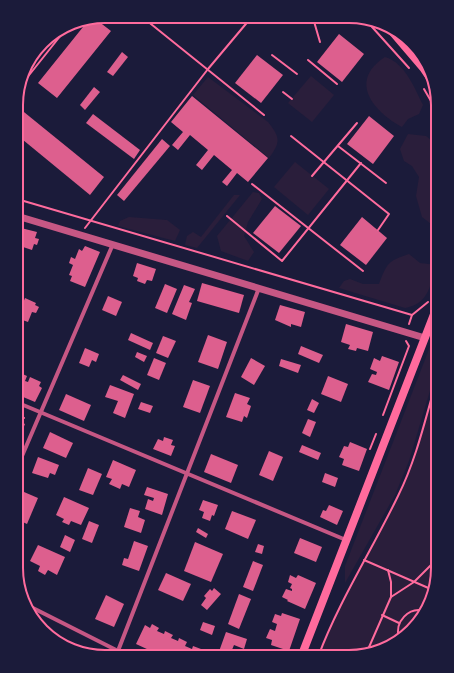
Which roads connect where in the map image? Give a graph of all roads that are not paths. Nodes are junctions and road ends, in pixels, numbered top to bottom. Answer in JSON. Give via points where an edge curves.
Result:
{"nodes":[{"id":1,"x":400,"y":41,"type":"edge"},
{"id":2,"x":420,"y":65,"type":"edge"},
{"id":3,"x":23,"y":218,"type":"edge"},
{"id":4,"x":113,"y":244,"type":"junction"},
{"id":5,"x":259,"y":288,"type":"junction"},
{"id":6,"x":431,"y":322,"type":"edge"},
{"id":7,"x":425,"y":338,"type":"junction"},
{"id":8,"x":23,"y":405,"type":"edge"},
{"id":9,"x":41,"y":413,"type":"junction"},
{"id":10,"x":23,"y":454,"type":"edge"},
{"id":11,"x":187,"y":474,"type":"junction"},
{"id":12,"x":346,"y":540,"type":"junction"},
{"id":13,"x":34,"y":608,"type":"edge"},
{"id":14,"x":116,"y":650,"type":"edge"},
{"id":15,"x":118,"y":650,"type":"edge"},
{"id":16,"x":304,"y":650,"type":"edge"}],
"edges":[{"from":1,"to":2,"type":"main road"},
{"from":3,"to":4,"type":"street"},
{"from":4,"to":5,"type":"street"},
{"from":4,"to":9,"type":"street"},
{"from":5,"to":7,"type":"street"},
{"from":5,"to":11,"type":"street"},
{"from":6,"to":7,"type":"main road"},
{"from":7,"to":12,"type":"main road"},
{"from":8,"to":9,"type":"street"},
{"from":9,"to":10,"type":"street"},
{"from":9,"to":11,"type":"street"},
{"from":11,"to":12,"type":"street"},
{"from":11,"to":15,"type":"street"},
{"from":12,"to":16,"type":"main road"},
{"from":13,"to":14,"type":"street"}]}
